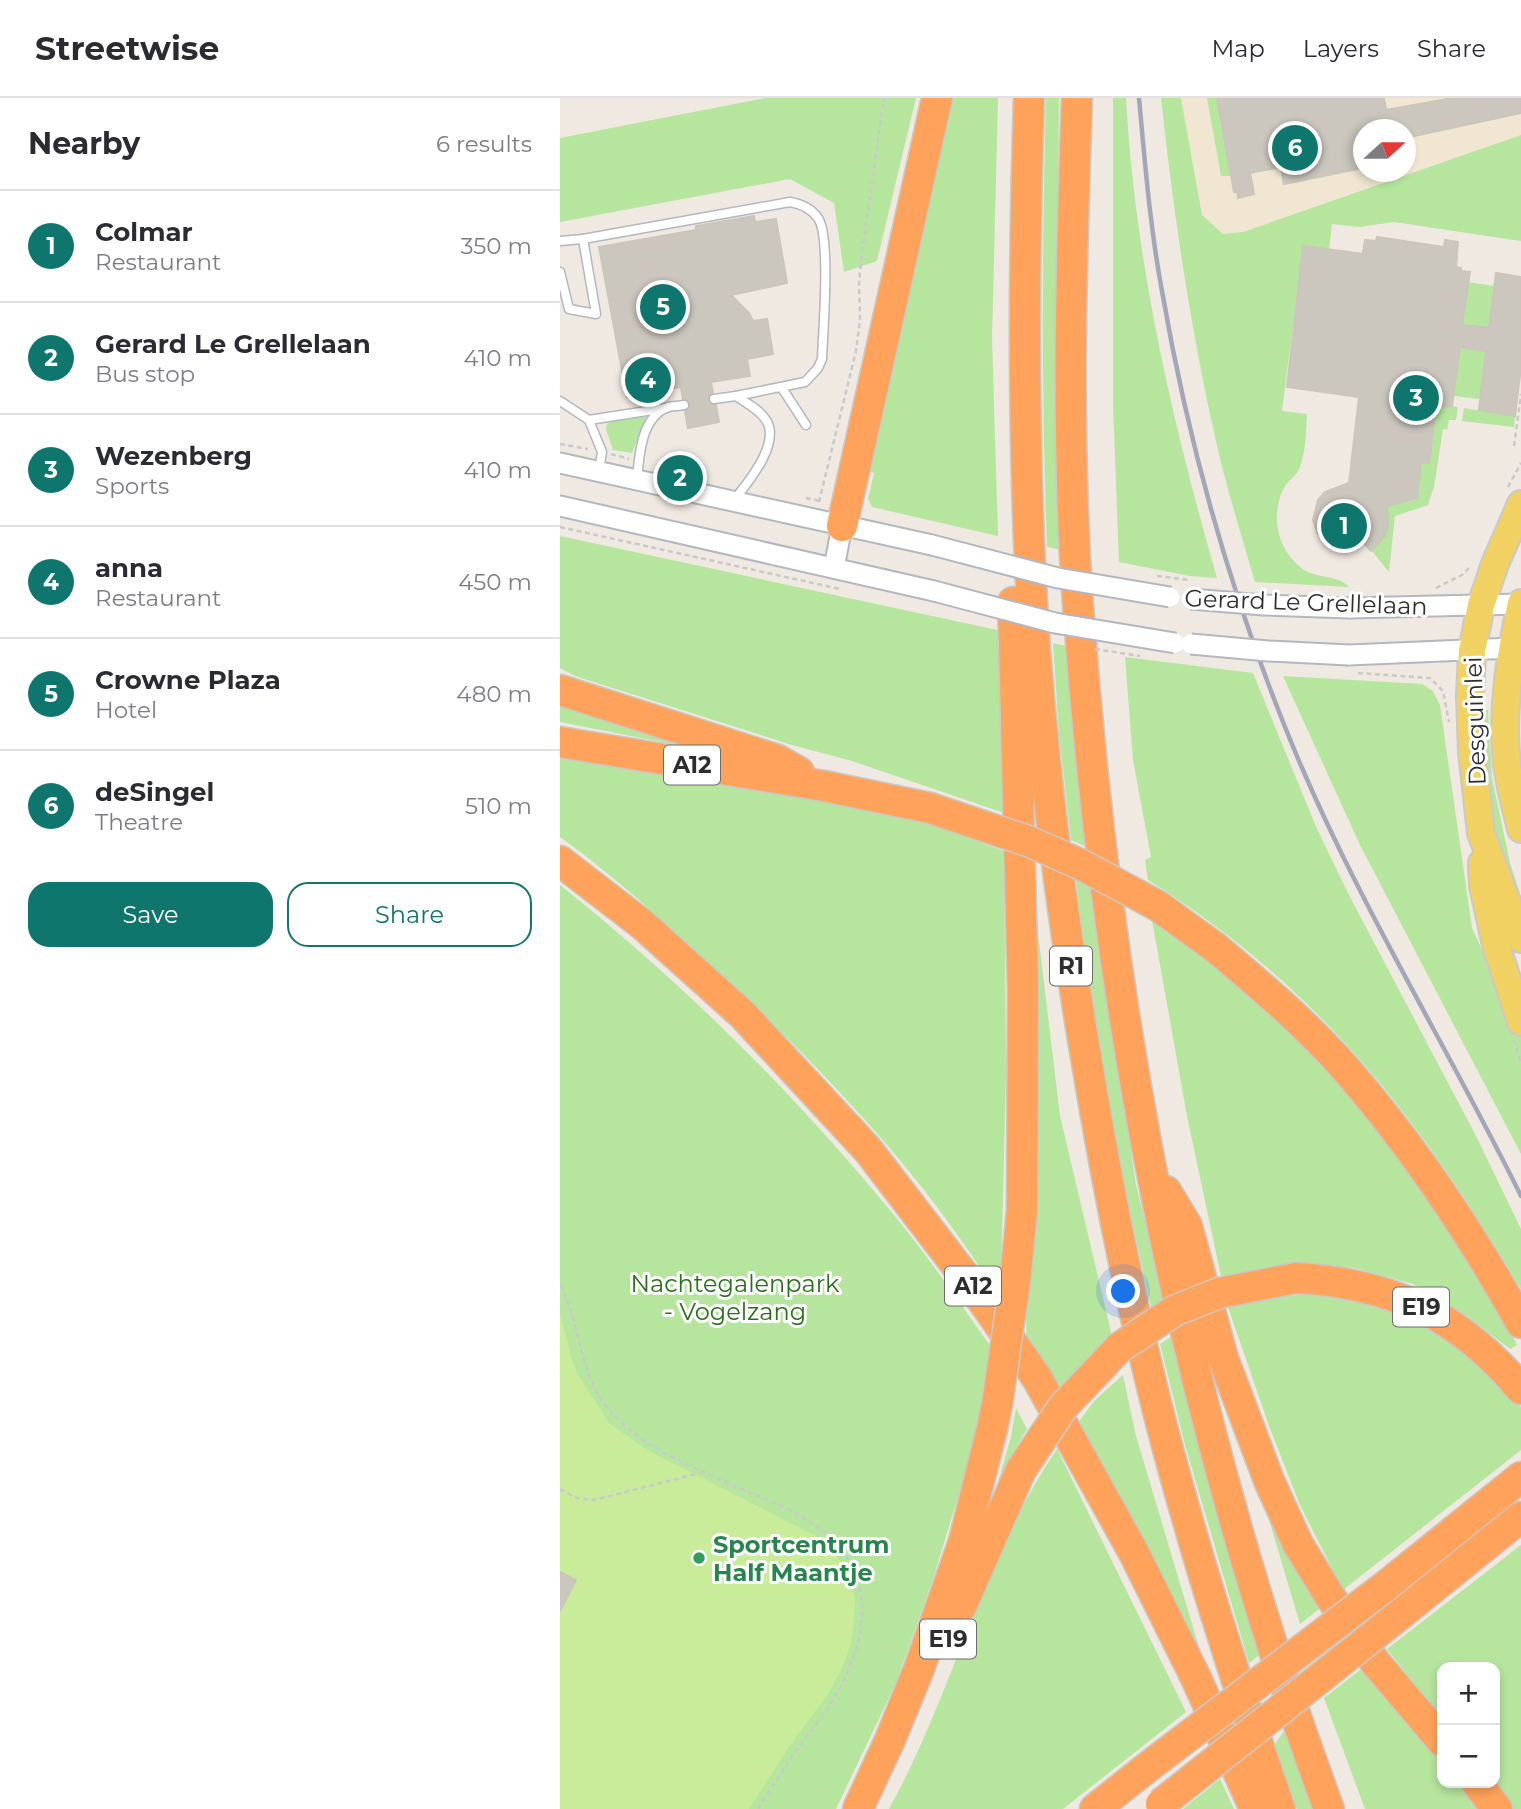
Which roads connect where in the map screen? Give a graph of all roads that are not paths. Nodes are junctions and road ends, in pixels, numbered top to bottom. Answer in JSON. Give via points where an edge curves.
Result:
{"nodes":[{"id":1,"x":937,"y":98,"type":"edge"},
{"id":2,"x":1012,"y":98,"type":"edge"},
{"id":3,"x":1029,"y":98,"type":"edge"},
{"id":4,"x":1076,"y":98,"type":"edge"},
{"id":5,"x":583,"y":239,"type":"junction"},
{"id":6,"x":560,"y":242,"type":"edge"},
{"id":7,"x":560,"y":272,"type":"edge"},
{"id":8,"x":782,"y":388,"type":"junction"},
{"id":9,"x":736,"y":396,"type":"junction"},
{"id":10,"x":714,"y":399,"type":"dead end"},
{"id":11,"x":560,"y":401,"type":"edge"},
{"id":12,"x":684,"y":405,"type":"dead end"},
{"id":13,"x":666,"y":408,"type":"junction"},
{"id":14,"x":589,"y":420,"type":"junction"},
{"id":15,"x":806,"y":425,"type":"dead end"},
{"id":16,"x":560,"y":463,"type":"edge"},
{"id":17,"x":599,"y":471,"type":"junction"},
{"id":18,"x":637,"y":480,"type":"junction"},
{"id":19,"x":733,"y":501,"type":"junction"},
{"id":20,"x":1521,"y":504,"type":"edge"},
{"id":21,"x":560,"y":506,"type":"edge"},
{"id":22,"x":829,"y":523,"type":"junction"},
{"id":23,"x":834,"y":568,"type":"junction"},
{"id":24,"x":1521,"y":603,"type":"edge"},
{"id":25,"x":1481,"y":605,"type":"junction"},
{"id":26,"x":1512,"y":648,"type":"junction"},
{"id":27,"x":1472,"y":651,"type":"junction"},
{"id":28,"x":560,"y":690,"type":"edge"},
{"id":29,"x":560,"y":742,"type":"edge"},
{"id":30,"x":824,"y":786,"type":"junction"},
{"id":31,"x":1521,"y":829,"type":"edge"},
{"id":32,"x":1481,"y":833,"type":"junction"},
{"id":33,"x":560,"y":861,"type":"edge"},
{"id":34,"x":1521,"y":939,"type":"edge"},
{"id":35,"x":1521,"y":1022,"type":"edge"},
{"id":36,"x":1152,"y":1167,"type":"junction"},
{"id":37,"x":1521,"y":1323,"type":"edge"},
{"id":38,"x":1521,"y":1389,"type":"edge"},
{"id":39,"x":1521,"y":1477,"type":"edge"},
{"id":40,"x":1521,"y":1517,"type":"edge"},
{"id":41,"x":1437,"y":1735,"type":"edge"},
{"id":42,"x":1481,"y":1788,"type":"edge"},
{"id":43,"x":1158,"y":1807,"type":"edge"},
{"id":44,"x":858,"y":1809,"type":"edge"},
{"id":45,"x":876,"y":1809,"type":"edge"},
{"id":46,"x":1095,"y":1809,"type":"edge"},
{"id":47,"x":1255,"y":1809,"type":"edge"},
{"id":48,"x":1280,"y":1809,"type":"edge"},
{"id":49,"x":1329,"y":1809,"type":"edge"},
{"id":50,"x":1497,"y":1809,"type":"edge"}],
"edges":[{"from":1,"to":22,"type":"highway"},
{"from":2,"to":44,"type":"highway","bridge":true,"via":[[1006,349],[1023,992],[1022,1211],[992,1429],[964,1541],[919,1669]]},
{"from":3,"to":48,"type":"highway","number":"R1","via":[[1026,425],[1035,633],[1071,968],[1132,1303],[1223,1641]]},
{"from":4,"to":36,"type":"highway","number":"R1","via":[[1071,275],[1078,602],[1109,914]]},
{"from":5,"to":6,"type":"lane"},
{"from":5,"to":7,"type":"lane","via":[[596,314],[569,309]]},
{"from":5,"to":8,"type":"lane","via":[[790,202],[809,209],[818,218],[825,239],[822,359],[805,382]]},
{"from":8,"to":9,"type":"lane"},
{"from":8,"to":15,"type":"lane"},
{"from":9,"to":10,"type":"lane"},
{"from":9,"to":19,"type":"lane","via":[[767,422],[771,439],[758,467]]},
{"from":11,"to":14,"type":"lane"},
{"from":12,"to":13,"type":"lane"},
{"from":13,"to":14,"type":"lane"},
{"from":13,"to":18,"type":"lane","via":[[648,424]]},
{"from":14,"to":17,"type":"lane","via":[[602,452]]},
{"from":16,"to":17,"type":"street","name":"Gerard Le Grellelaan"},
{"from":17,"to":18,"type":"street","name":"Gerard Le Grellelaan"},
{"from":18,"to":19,"type":"street","name":"Gerard Le Grellelaan"},
{"from":19,"to":22,"type":"street","name":"Gerard Le Grellelaan"},
{"from":20,"to":25,"type":"main road","name":"Desguinlei"},
{"from":21,"to":23,"type":"street","name":"Gerard Le Grellelaan"},
{"from":22,"to":23,"type":"street"},
{"from":22,"to":25,"type":"street","name":"Gerard Le Grellelaan","bridge":true,"via":[[1058,578],[1170,597],[1264,606]]},
{"from":23,"to":27,"type":"street","name":"Gerard Le Grellelaan","bridge":true,"via":[[1055,623],[1175,643],[1349,664]]},
{"from":24,"to":25,"type":"street","name":"Gerard Le Grellelaan"},
{"from":24,"to":26,"type":"main road","name":"Desguinlei"},
{"from":25,"to":27,"type":"main road","name":"Desguinlei"},
{"from":26,"to":27,"type":"street","name":"Gerard Le Grellelaan"},
{"from":26,"to":31,"type":"main road","name":"Desguinlei","via":[[1506,743]]},
{"from":27,"to":32,"type":"main road","name":"Desguinlei","via":[[1472,752]]},
{"from":28,"to":30,"type":"highway","via":[[778,760]]},
{"from":29,"to":30,"type":"highway","number":"A12"},
{"from":30,"to":37,"type":"highway","number":"A12","bridge":true,"via":[[930,808],[1028,841],[1158,906],[1216,948],[1304,1026],[1390,1122],[1467,1232]]},
{"from":32,"to":34,"type":"main road","name":"Desguinlei"},
{"from":32,"to":35,"type":"main road","via":[[1483,886]]},
{"from":33,"to":47,"type":"highway","number":"A12","via":[[643,925],[743,1015],[868,1150],[973,1287],[1037,1378],[1134,1553]]},
{"from":36,"to":41,"type":"highway","via":[[1186,1226],[1223,1358],[1298,1544],[1375,1662]]},
{"from":36,"to":49,"type":"highway","number":"R1","via":[[1220,1469]]},
{"from":38,"to":45,"type":"highway","number":"E19","bridge":true,"via":[[1456,1327],[1418,1305],[1376,1289],[1296,1278],[1219,1293],[1174,1311],[1119,1348],[1063,1407],[1021,1470]]},
{"from":39,"to":46,"type":"highway","bridge":true},
{"from":40,"to":43,"type":"highway","bridge":true},
{"from":42,"to":50,"type":"highway"}]}
